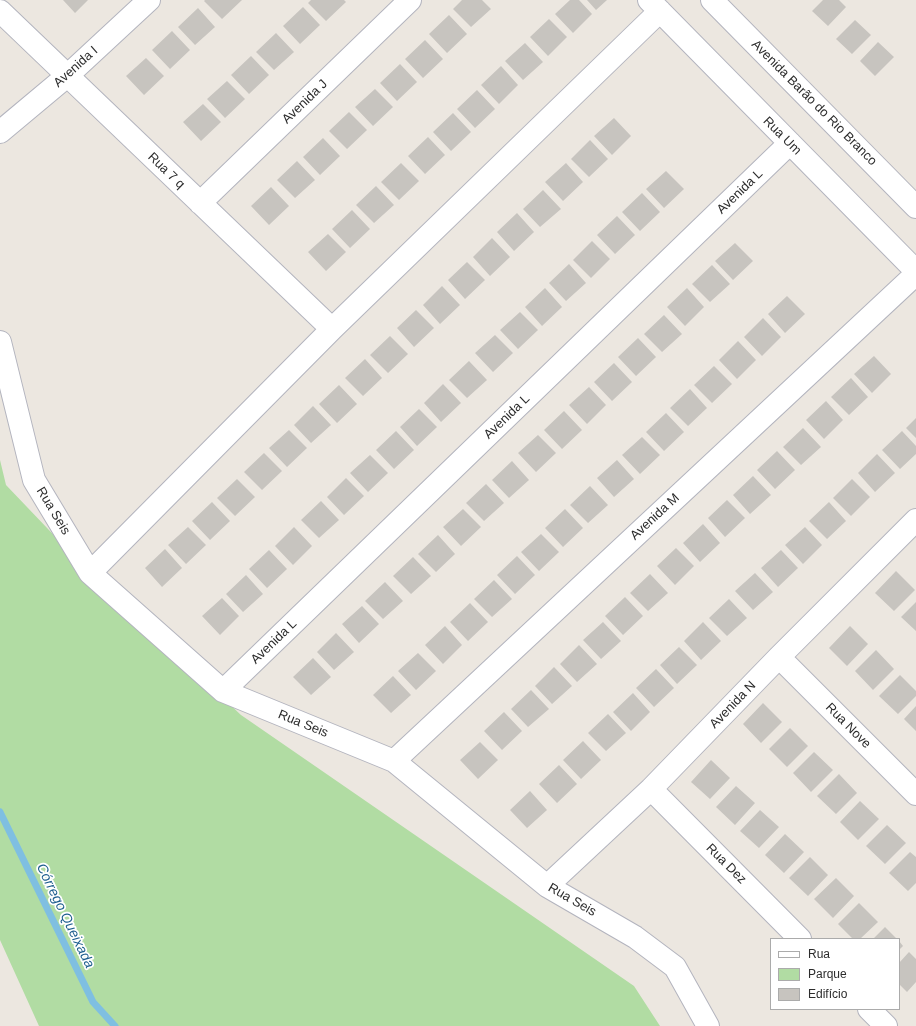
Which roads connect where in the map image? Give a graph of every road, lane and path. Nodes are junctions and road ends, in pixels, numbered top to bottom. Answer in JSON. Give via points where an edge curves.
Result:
{"nodes":[{"id":1,"x":149,"y":0,"type":"edge"},
{"id":2,"x":410,"y":0,"type":"edge"},
{"id":3,"x":712,"y":0,"type":"edge"},
{"id":4,"x":655,"y":6,"type":"edge"},
{"id":5,"x":0,"y":11,"type":"edge"},
{"id":6,"x":67,"y":76,"type":"junction"},
{"id":7,"x":0,"y":132,"type":"edge"},
{"id":8,"x":790,"y":143,"type":"junction"},
{"id":9,"x":200,"y":203,"type":"junction"},
{"id":10,"x":916,"y":207,"type":"edge"},
{"id":11,"x":916,"y":272,"type":"edge"},
{"id":12,"x":332,"y":329,"type":"junction"},
{"id":13,"x":0,"y":342,"type":"edge"},
{"id":14,"x":916,"y":520,"type":"edge"},
{"id":15,"x":90,"y":573,"type":"junction"},
{"id":16,"x":780,"y":657,"type":"junction"},
{"id":17,"x":223,"y":690,"type":"junction"},
{"id":18,"x":394,"y":761,"type":"junction"},
{"id":19,"x":651,"y":789,"type":"junction"},
{"id":20,"x":916,"y":794,"type":"edge"},
{"id":21,"x":547,"y":886,"type":"junction"},
{"id":22,"x":799,"y":938,"type":"edge"},
{"id":23,"x":870,"y":1010,"type":"edge"},
{"id":24,"x":708,"y":1026,"type":"edge"},
{"id":25,"x":886,"y":1026,"type":"edge"}],
"edges":[{"from":1,"to":6,"type":"street","name":"Avenida I"},
{"from":2,"to":9,"type":"street","name":"Avenida J"},
{"from":3,"to":10,"type":"street","name":"Avenida Barão do Rio Branco"},
{"from":4,"to":8,"type":"street","name":"Rua Um"},
{"from":4,"to":12,"type":"street"},
{"from":5,"to":6,"type":"street","name":"Rua 7 q"},
{"from":6,"to":7,"type":"street","name":"Avenida I"},
{"from":6,"to":9,"type":"street","name":"Rua 7 q"},
{"from":8,"to":11,"type":"street","name":"Rua Um"},
{"from":8,"to":17,"type":"street","name":"Avenida L"},
{"from":9,"to":12,"type":"street","name":"Rua 7 q"},
{"from":11,"to":18,"type":"street","name":"Avenida M"},
{"from":12,"to":15,"type":"street"},
{"from":13,"to":15,"type":"street","name":"Rua Seis","via":[[34,480]]},
{"from":14,"to":16,"type":"street","name":"Avenida N"},
{"from":15,"to":17,"type":"street","name":"Rua Seis"},
{"from":16,"to":19,"type":"street","name":"Avenida N"},
{"from":16,"to":20,"type":"street","name":"Rua Nove"},
{"from":17,"to":18,"type":"street","name":"Rua Seis"},
{"from":18,"to":21,"type":"street","name":"Rua Seis"},
{"from":19,"to":21,"type":"street","name":"Avenida N"},
{"from":19,"to":22,"type":"street","name":"Rua Dez"},
{"from":21,"to":24,"type":"street","name":"Rua Seis","via":[[635,937],[675,967]]},
{"from":23,"to":25,"type":"street"}]}
